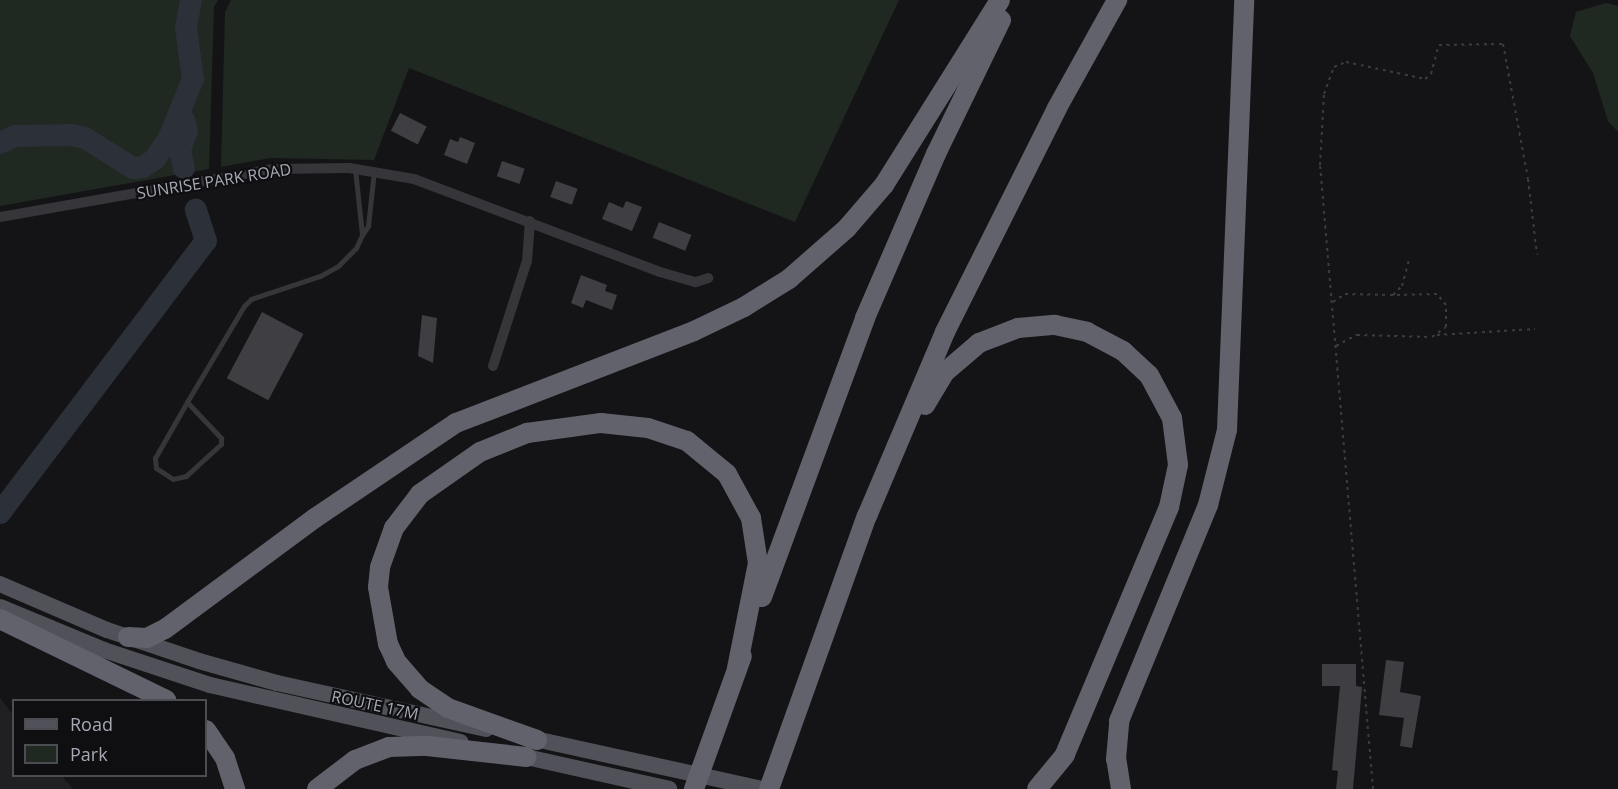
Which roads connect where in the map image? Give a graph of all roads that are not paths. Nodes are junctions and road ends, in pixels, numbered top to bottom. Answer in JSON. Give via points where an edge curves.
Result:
{"nodes":[{"id":1,"x":1000,"y":0,"type":"edge"},
{"id":2,"x":1011,"y":0,"type":"edge"},
{"id":3,"x":1118,"y":0,"type":"edge"},
{"id":4,"x":1244,"y":0,"type":"edge"},
{"id":5,"x":355,"y":169,"type":"junction"},
{"id":6,"x":374,"y":171,"type":"junction"},
{"id":7,"x":0,"y":217,"type":"edge"},
{"id":8,"x":530,"y":221,"type":"junction"},
{"id":9,"x":362,"y":235,"type":"junction"},
{"id":10,"x":708,"y":278,"type":"dead end"},
{"id":11,"x":493,"y":366,"type":"dead end"},
{"id":12,"x":187,"y":402,"type":"junction"},
{"id":13,"x":874,"y":500,"type":"junction"},
{"id":14,"x":0,"y":584,"type":"edge"},
{"id":15,"x":0,"y":607,"type":"edge"},
{"id":16,"x":0,"y":619,"type":"edge"},
{"id":17,"x":128,"y":637,"type":"junction"},
{"id":18,"x":737,"y":668,"type":"junction"},
{"id":19,"x":164,"y":699,"type":"edge"},
{"id":20,"x":207,"y":732,"type":"edge"},
{"id":21,"x":537,"y":740,"type":"junction"},
{"id":22,"x":526,"y":757,"type":"junction"},
{"id":23,"x":664,"y":788,"type":"edge"},
{"id":24,"x":235,"y":789,"type":"edge"},
{"id":25,"x":317,"y":789,"type":"edge"},
{"id":26,"x":694,"y":789,"type":"edge"},
{"id":27,"x":762,"y":789,"type":"edge"},
{"id":28,"x":769,"y":789,"type":"edge"},
{"id":29,"x":1037,"y":789,"type":"edge"},
{"id":30,"x":1121,"y":789,"type":"edge"}],
"edges":[{"from":1,"to":17,"type":"highway","via":[[884,185],[847,228],[789,279],[694,331],[456,423],[315,518],[164,630],[147,638]]},
{"from":2,"to":18,"type":"highway","via":[[936,154],[865,318]]},
{"from":3,"to":13,"type":"highway","via":[[995,226]]},
{"from":4,"to":30,"type":"highway","via":[[1227,430],[1208,505],[1119,721],[1116,759]]},
{"from":5,"to":6,"type":"street","name":"SUNRISE PARK ROAD"},
{"from":5,"to":7,"type":"street","name":"SUNRISE PARK ROAD","via":[[273,169]]},
{"from":5,"to":9,"type":"lane"},
{"from":6,"to":8,"type":"street","name":"SUNRISE PARK ROAD","via":[[447,189]]},
{"from":6,"to":9,"type":"lane","via":[[368,226]]},
{"from":8,"to":10,"type":"street","name":"SUNRISE PARK ROAD","via":[[660,272],[696,282]]},
{"from":8,"to":11,"type":"street","via":[[527,261]]},
{"from":9,"to":12,"type":"lane","via":[[348,256],[320,276],[251,299]]},
{"from":12,"to":12,"type":"lane","via":[[155,458],[156,468],[173,479],[186,476],[221,444],[221,438]]},
{"from":13,"to":28,"type":"highway"},
{"from":13,"to":29,"type":"highway","via":[[944,373],[979,343],[998,334],[1054,325],[1093,334],[1132,358],[1162,396],[1176,440],[1175,489],[1070,744],[1054,771]]},
{"from":14,"to":17,"type":"main road","name":"ROUTE 17M"},
{"from":15,"to":22,"type":"main road","name":"ROUTE 17M","via":[[104,650],[210,685]]},
{"from":16,"to":19,"type":"highway"},
{"from":17,"to":21,"type":"main road","name":"ROUTE 17M","via":[[277,683]]},
{"from":18,"to":21,"type":"highway","via":[[758,563],[751,518],[727,474],[687,441],[648,428],[576,424],[519,436],[457,465],[406,509],[394,528],[380,567],[378,606],[396,661],[420,689],[448,708]]},
{"from":18,"to":26,"type":"highway"},
{"from":20,"to":24,"type":"highway","via":[[225,759]]},
{"from":21,"to":27,"type":"main road","name":"ROUTE 17M"},
{"from":22,"to":23,"type":"main road","name":"ROUTE 17M"},
{"from":22,"to":25,"type":"highway","via":[[427,746],[389,747],[355,760]]}]}
